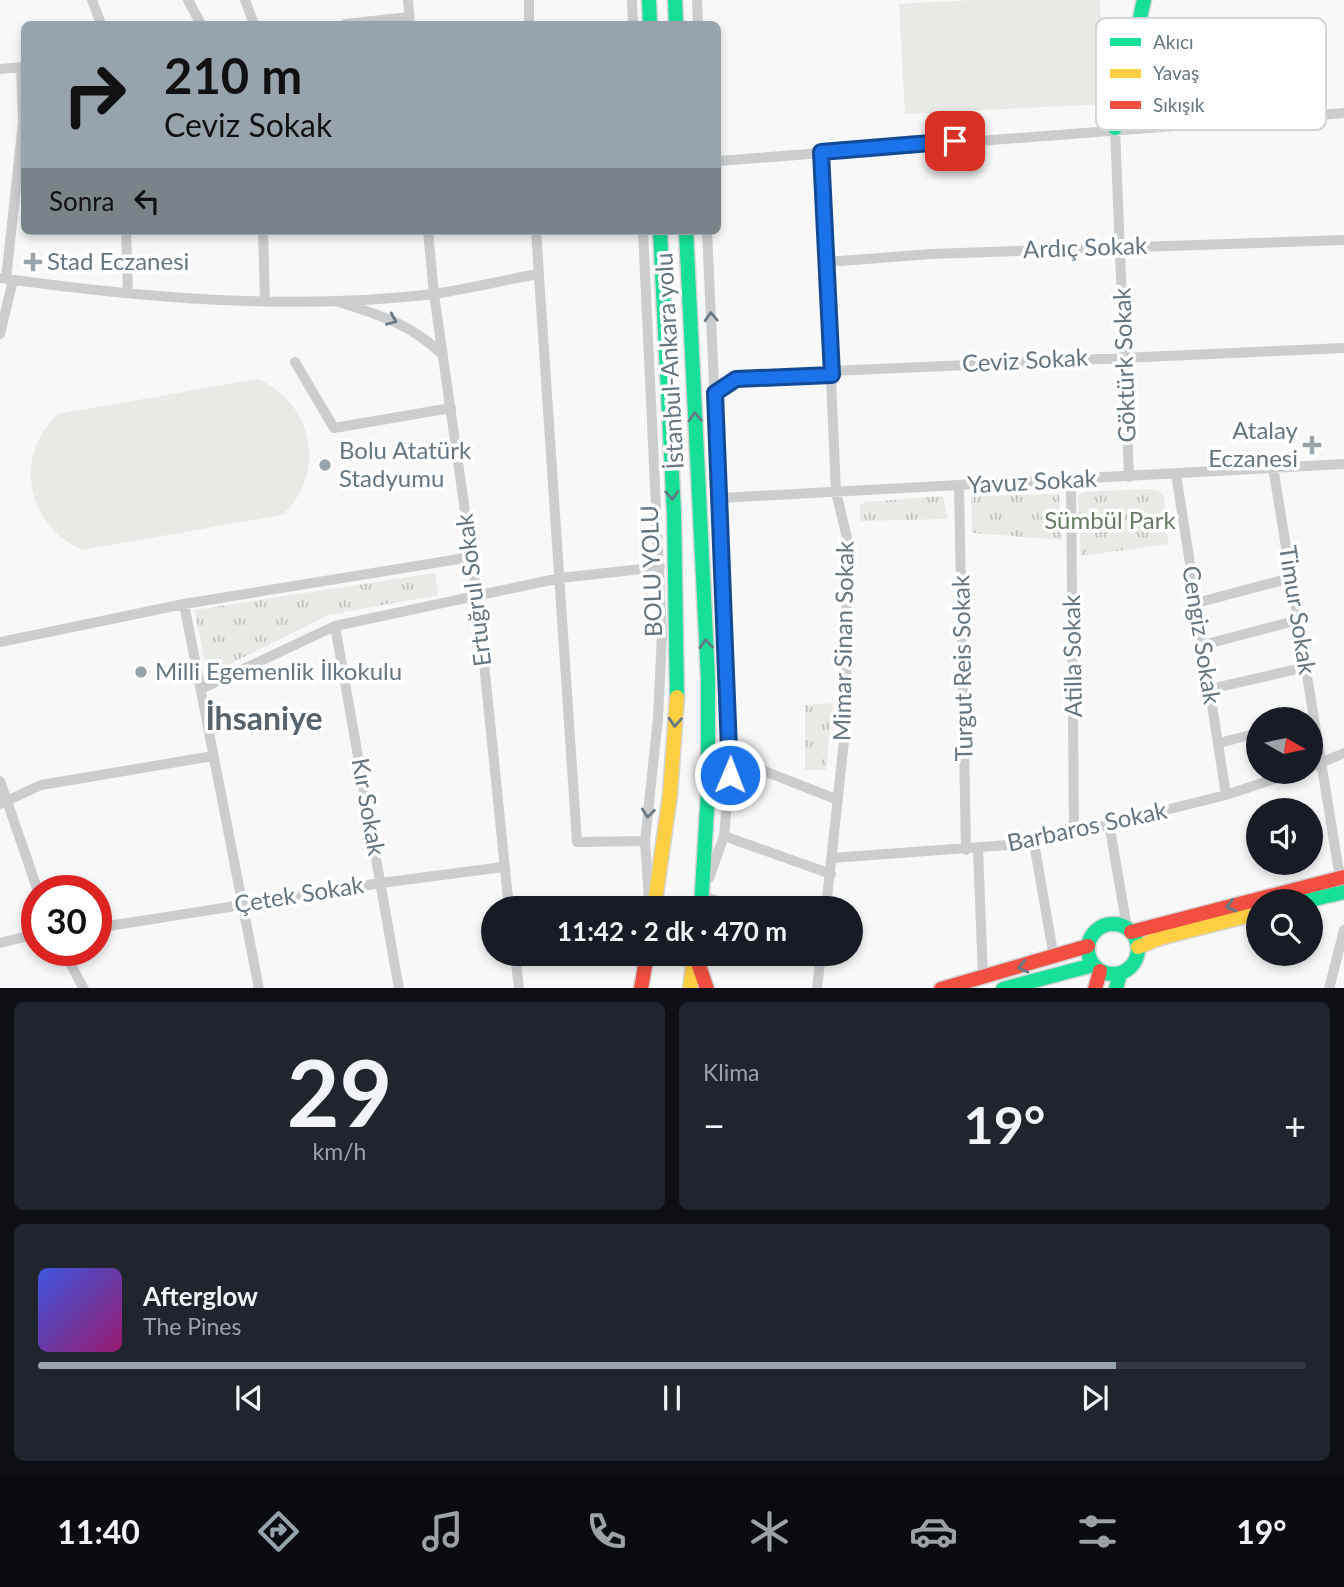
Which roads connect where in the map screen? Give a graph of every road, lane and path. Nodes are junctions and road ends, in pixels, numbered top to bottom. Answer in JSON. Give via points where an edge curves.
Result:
{"nodes":[{"id":1,"x":92,"y":0,"type":"edge"},
{"id":2,"x":188,"y":0,"type":"edge"},
{"id":3,"x":245,"y":0,"type":"edge"},
{"id":4,"x":408,"y":0,"type":"edge"},
{"id":5,"x":529,"y":0,"type":"edge"},
{"id":6,"x":632,"y":0,"type":"edge"},
{"id":7,"x":649,"y":0,"type":"edge"},
{"id":8,"x":675,"y":0,"type":"edge"},
{"id":9,"x":697,"y":0,"type":"edge"},
{"id":10,"x":1144,"y":0,"type":"edge"},
{"id":11,"x":1140,"y":18,"type":"edge"},
{"id":12,"x":409,"y":20,"type":"edge"},
{"id":13,"x":100,"y":21,"type":"edge"},
{"id":14,"x":199,"y":21,"type":"edge"},
{"id":15,"x":253,"y":21,"type":"edge"},
{"id":16,"x":529,"y":21,"type":"edge"},
{"id":17,"x":633,"y":21,"type":"edge"},
{"id":18,"x":650,"y":21,"type":"edge"},
{"id":19,"x":676,"y":21,"type":"edge"},
{"id":20,"x":698,"y":21,"type":"edge"},
{"id":21,"x":21,"y":67,"type":"edge"},
{"id":22,"x":0,"y":69,"type":"edge"},
{"id":23,"x":1344,"y":113,"type":"edge"},
{"id":24,"x":1326,"y":114,"type":"edge"},
{"id":25,"x":1096,"y":130,"type":"edge"},
{"id":26,"x":1115,"y":130,"type":"edge"},
{"id":27,"x":21,"y":140,"type":"edge"},
{"id":28,"x":821,"y":152,"type":"junction"},
{"id":29,"x":721,"y":161,"type":"edge"},
{"id":30,"x":126,"y":235,"type":"edge"},
{"id":31,"x":263,"y":235,"type":"edge"},
{"id":32,"x":428,"y":235,"type":"edge"},
{"id":33,"x":536,"y":235,"type":"edge"},
{"id":34,"x":643,"y":235,"type":"edge"},
{"id":35,"x":660,"y":235,"type":"edge"},
{"id":36,"x":686,"y":235,"type":"edge"},
{"id":37,"x":707,"y":235,"type":"edge"},
{"id":38,"x":1344,"y":240,"type":"edge"},
{"id":39,"x":1121,"y":246,"type":"junction"},
{"id":40,"x":827,"y":262,"type":"junction"},
{"id":41,"x":538,"y":274,"type":"junction"},
{"id":42,"x":6,"y":279,"type":"edge"},
{"id":43,"x":128,"y":292,"type":"junction"},
{"id":44,"x":434,"y":294,"type":"junction"},
{"id":45,"x":332,"y":299,"type":"junction"},
{"id":46,"x":265,"y":301,"type":"junction"},
{"id":47,"x":0,"y":334,"type":"edge"},
{"id":48,"x":1344,"y":348,"type":"edge"},
{"id":49,"x":443,"y":355,"type":"junction"},
{"id":50,"x":1126,"y":356,"type":"junction"},
{"id":51,"x":295,"y":362,"type":"dead end"},
{"id":52,"x":832,"y":373,"type":"junction"},
{"id":53,"x":715,"y":393,"type":"junction"},
{"id":54,"x":451,"y":408,"type":"junction"},
{"id":55,"x":1344,"y":464,"type":"edge"},
{"id":56,"x":1273,"y":467,"type":"junction"},
{"id":57,"x":1176,"y":474,"type":"junction"},
{"id":58,"x":1129,"y":477,"type":"junction"},
{"id":59,"x":1071,"y":480,"type":"junction"},
{"id":60,"x":959,"y":486,"type":"junction"},
{"id":61,"x":836,"y":492,"type":"junction"},
{"id":62,"x":720,"y":498,"type":"junction"},
{"id":63,"x":471,"y":557,"type":"junction"},
{"id":64,"x":660,"y":567,"type":"junction"},
{"id":65,"x":560,"y":578,"type":"junction"},
{"id":66,"x":1291,"y":578,"type":"junction"},
{"id":67,"x":477,"y":595,"type":"junction"},
{"id":68,"x":1196,"y":603,"type":"junction"},
{"id":69,"x":184,"y":604,"type":"junction"},
{"id":70,"x":1298,"y":620,"type":"junction"},
{"id":71,"x":335,"y":626,"type":"junction"},
{"id":72,"x":0,"y":642,"type":"edge"},
{"id":73,"x":1203,"y":645,"type":"junction"},
{"id":74,"x":1306,"y":667,"type":"junction"},
{"id":75,"x":201,"y":689,"type":"junction"},
{"id":76,"x":1210,"y":689,"type":"junction"},
{"id":77,"x":1311,"y":707,"type":"edge"},
{"id":78,"x":1246,"y":736,"type":"edge"},
{"id":79,"x":1219,"y":743,"type":"junction"},
{"id":80,"x":1344,"y":753,"type":"edge"},
{"id":81,"x":213,"y":756,"type":"junction"},
{"id":82,"x":731,"y":758,"type":"junction"},
{"id":83,"x":1323,"y":762,"type":"edge"},
{"id":84,"x":0,"y":780,"type":"edge"},
{"id":85,"x":1259,"y":784,"type":"edge"},
{"id":86,"x":1321,"y":784,"type":"edge"},
{"id":87,"x":1226,"y":795,"type":"junction"},
{"id":88,"x":838,"y":800,"type":"junction"},
{"id":89,"x":3,"y":803,"type":"edge"},
{"id":90,"x":1110,"y":823,"type":"junction"},
{"id":91,"x":1074,"y":832,"type":"junction"},
{"id":92,"x":724,"y":836,"type":"junction"},
{"id":93,"x":645,"y":841,"type":"junction"},
{"id":94,"x":1034,"y":843,"type":"junction"},
{"id":95,"x":978,"y":849,"type":"junction"},
{"id":96,"x":966,"y":850,"type":"junction"},
{"id":97,"x":1340,"y":852,"type":"edge"},
{"id":98,"x":832,"y":858,"type":"junction"},
{"id":99,"x":503,"y":867,"type":"junction"},
{"id":100,"x":831,"y":874,"type":"junction"},
{"id":101,"x":32,"y":875,"type":"edge"},
{"id":102,"x":1342,"y":882,"type":"edge"},
{"id":103,"x":381,"y":883,"type":"junction"},
{"id":104,"x":1323,"y":892,"type":"edge"},
{"id":105,"x":507,"y":896,"type":"edge"},
{"id":106,"x":651,"y":896,"type":"edge"},
{"id":107,"x":654,"y":896,"type":"edge"},
{"id":108,"x":702,"y":896,"type":"edge"},
{"id":109,"x":704,"y":896,"type":"edge"},
{"id":110,"x":828,"y":896,"type":"edge"},
{"id":111,"x":242,"y":904,"type":"junction"},
{"id":112,"x":1246,"y":916,"type":"edge"},
{"id":113,"x":112,"y":925,"type":"edge"},
{"id":114,"x":1129,"y":930,"type":"junction"},
{"id":115,"x":1344,"y":930,"type":"edge"},
{"id":116,"x":21,"y":938,"type":"edge"},
{"id":117,"x":0,"y":943,"type":"edge"},
{"id":118,"x":1088,"y":946,"type":"junction"},
{"id":119,"x":1138,"y":947,"type":"junction"},
{"id":120,"x":1054,"y":958,"type":"junction"},
{"id":121,"x":72,"y":966,"type":"edge"},
{"id":122,"x":516,"y":966,"type":"edge"},
{"id":123,"x":645,"y":966,"type":"edge"},
{"id":124,"x":693,"y":966,"type":"edge"},
{"id":125,"x":699,"y":966,"type":"edge"},
{"id":126,"x":820,"y":966,"type":"edge"},
{"id":127,"x":1096,"y":968,"type":"junction"},
{"id":128,"x":1120,"y":973,"type":"junction"},
{"id":129,"x":983,"y":977,"type":"junction"},
{"id":130,"x":83,"y":988,"type":"edge"},
{"id":131,"x":259,"y":988,"type":"edge"},
{"id":132,"x":399,"y":988,"type":"edge"},
{"id":133,"x":519,"y":988,"type":"edge"},
{"id":134,"x":641,"y":988,"type":"edge"},
{"id":135,"x":690,"y":988,"type":"edge"},
{"id":136,"x":707,"y":988,"type":"edge"},
{"id":137,"x":817,"y":988,"type":"edge"},
{"id":138,"x":944,"y":988,"type":"edge"},
{"id":139,"x":1007,"y":988,"type":"edge"},
{"id":140,"x":1096,"y":988,"type":"edge"},
{"id":141,"x":1116,"y":988,"type":"edge"},
{"id":142,"x":1329,"y":988,"type":"edge"}],
"edges":[{"from":1,"to":13,"type":"street"},
{"from":2,"to":14,"type":"street"},
{"from":3,"to":15,"type":"street"},
{"from":4,"to":12,"type":"street"},
{"from":5,"to":16,"type":"street"},
{"from":6,"to":17,"type":"street"},
{"from":7,"to":18,"type":"main road"},
{"from":8,"to":19,"type":"main road"},
{"from":9,"to":20,"type":"street"},
{"from":10,"to":11,"type":"main road"},
{"from":21,"to":22,"type":"street"},
{"from":23,"to":24,"type":"street"},
{"from":25,"to":28,"type":"street"},
{"from":26,"to":39,"type":"street","name":"Göktürk Sokak"},
{"from":27,"to":42,"type":"street"},
{"from":28,"to":29,"type":"street"},
{"from":28,"to":40,"type":"street","name":"Mimar Sinan Sokak"},
{"from":30,"to":43,"type":"street"},
{"from":31,"to":46,"type":"street"},
{"from":32,"to":44,"type":"street","name":"Ertuğrul Sokak"},
{"from":33,"to":41,"type":"street"},
{"from":34,"to":64,"type":"street"},
{"from":35,"to":107,"type":"main road","name":"BOLU YOLU","one_way":true,"via":[[677,684],[671,780]]},
{"from":108,"to":36,"type":"main road","name":"İstanbul-Ankara yolu","one_way":true,"via":[[708,678]]},
{"from":53,"to":37,"type":"street","one_way":true},
{"from":38,"to":39,"type":"street","name":"Ardıç Sokak"},
{"from":39,"to":40,"type":"street","name":"Ardıç Sokak"},
{"from":39,"to":50,"type":"street","name":"Göktürk Sokak"},
{"from":40,"to":52,"type":"street","name":"Mimar Sinan Sokak"},
{"from":41,"to":44,"type":"street"},
{"from":41,"to":65,"type":"street"},
{"from":42,"to":43,"type":"street"},
{"from":42,"to":47,"type":"street"},
{"from":43,"to":46,"type":"street"},
{"from":44,"to":45,"type":"street"},
{"from":44,"to":49,"type":"street","name":"Ertuğrul Sokak"},
{"from":45,"to":46,"type":"street"},
{"from":45,"to":49,"type":"street","one_way":true,"via":[[412,330]]},
{"from":48,"to":50,"type":"street","name":"Ceviz Sokak"},
{"from":49,"to":54,"type":"street","name":"Ertuğrul Sokak"},
{"from":50,"to":52,"type":"street","name":"Ceviz Sokak"},
{"from":50,"to":58,"type":"street","name":"Göktürk Sokak"},
{"from":51,"to":54,"type":"street","via":[[334,428]]},
{"from":52,"to":53,"type":"street","name":"Ceviz Sokak","via":[[736,379]]},
{"from":52,"to":61,"type":"street","name":"Mimar Sinan Sokak"},
{"from":53,"to":62,"type":"street"},
{"from":54,"to":63,"type":"street","name":"Ertuğrul Sokak"},
{"from":55,"to":56,"type":"street","name":"Yavuz Sokak"},
{"from":56,"to":57,"type":"street","name":"Yavuz Sokak"},
{"from":56,"to":66,"type":"street","name":"Timur Sokak"},
{"from":57,"to":58,"type":"street","name":"Yavuz Sokak"},
{"from":57,"to":68,"type":"street","name":"Cengiz Sokak"},
{"from":58,"to":59,"type":"street","name":"Yavuz Sokak"},
{"from":59,"to":60,"type":"street","name":"Yavuz Sokak"},
{"from":59,"to":91,"type":"street","name":"Atilla Sokak"},
{"from":60,"to":61,"type":"street","name":"Yavuz Sokak"},
{"from":60,"to":96,"type":"street","name":"Turgut Reis Sokak"},
{"from":61,"to":62,"type":"street","name":"Yavuz Sokak"},
{"from":61,"to":88,"type":"street","name":"Mimar Sinan Sokak","via":[[847,538],[846,722]]},
{"from":62,"to":82,"type":"street"},
{"from":63,"to":67,"type":"street","name":"Ertuğrul Sokak"},
{"from":63,"to":69,"type":"street"},
{"from":64,"to":65,"type":"street"},
{"from":64,"to":93,"type":"street","one_way":true,"via":[[660,685]]},
{"from":65,"to":67,"type":"street"},
{"from":65,"to":93,"type":"street","via":[[577,842]]},
{"from":66,"to":68,"type":"street"},
{"from":66,"to":70,"type":"street","name":"Timur Sokak"},
{"from":67,"to":71,"type":"street"},
{"from":67,"to":99,"type":"street","name":"Ertuğrul Sokak"},
{"from":68,"to":73,"type":"street","name":"Cengiz Sokak"},
{"from":69,"to":72,"type":"street"},
{"from":69,"to":75,"type":"street"},
{"from":70,"to":73,"type":"street"},
{"from":70,"to":74,"type":"street","name":"Timur Sokak"},
{"from":71,"to":75,"type":"street"},
{"from":71,"to":103,"type":"street","name":"Kır Sokak"},
{"from":73,"to":76,"type":"street","name":"Cengiz Sokak"},
{"from":74,"to":76,"type":"street"},
{"from":74,"to":77,"type":"street","name":"Timur Sokak"},
{"from":75,"to":81,"type":"street"},
{"from":76,"to":79,"type":"street","name":"Cengiz Sokak"},
{"from":78,"to":79,"type":"street"},
{"from":79,"to":87,"type":"street","name":"Cengiz Sokak"},
{"from":80,"to":83,"type":"street"},
{"from":81,"to":89,"type":"street","via":[[41,785]]},
{"from":81,"to":111,"type":"street"},
{"from":82,"to":88,"type":"street"},
{"from":82,"to":92,"type":"street"},
{"from":84,"to":89,"type":"street"},
{"from":85,"to":87,"type":"street","name":"Barbaros Sokak"},
{"from":86,"to":97,"type":"street","name":"Timur Sokak"},
{"from":87,"to":90,"type":"street","name":"Barbaros Sokak"},
{"from":88,"to":98,"type":"street","name":"Mimar Sinan Sokak"},
{"from":89,"to":101,"type":"street"},
{"from":90,"to":91,"type":"street","name":"Barbaros Sokak"},
{"from":90,"to":114,"type":"street"},
{"from":91,"to":94,"type":"street","name":"Barbaros Sokak"},
{"from":92,"to":100,"type":"street"},
{"from":92,"to":109,"type":"street"},
{"from":93,"to":106,"type":"street"},
{"from":94,"to":95,"type":"street","name":"Barbaros Sokak"},
{"from":94,"to":120,"type":"street"},
{"from":95,"to":96,"type":"street","name":"Barbaros Sokak"},
{"from":95,"to":129,"type":"street"},
{"from":96,"to":98,"type":"street","name":"Barbaros Sokak"},
{"from":97,"to":102,"type":"street","name":"Timur Sokak"},
{"from":98,"to":100,"type":"street","name":"Mimar Sinan Sokak"},
{"from":99,"to":103,"type":"street","name":"Çetek Sokak"},
{"from":99,"to":105,"type":"street","name":"Ertuğrul Sokak"},
{"from":100,"to":110,"type":"street","name":"Mimar Sinan Sokak"},
{"from":102,"to":104,"type":"main road"},
{"from":102,"to":114,"type":"main road","one_way":true},
{"from":103,"to":111,"type":"street","name":"Çetek Sokak"},
{"from":103,"to":132,"type":"street","name":"Kır Sokak"},
{"from":111,"to":113,"type":"street","name":"Çetek Sokak"},
{"from":111,"to":131,"type":"street"},
{"from":112,"to":119,"type":"main road"},
{"from":114,"to":118,"type":"main road","via":[[1119,925],[1102,927]]},
{"from":114,"to":119,"type":"main road"},
{"from":115,"to":142,"type":"street"},
{"from":116,"to":117,"type":"street"},
{"from":118,"to":120,"type":"main road"},
{"from":118,"to":127,"type":"main road"},
{"from":119,"to":128,"type":"main road","via":[[1134,963]]},
{"from":120,"to":129,"type":"main road","one_way":true},
{"from":121,"to":130,"type":"street"},
{"from":122,"to":133,"type":"street"},
{"from":123,"to":134,"type":"main road"},
{"from":124,"to":135,"type":"main road"},
{"from":125,"to":136,"type":"main road"},
{"from":126,"to":137,"type":"street"},
{"from":127,"to":128,"type":"main road"},
{"from":127,"to":139,"type":"main road"},
{"from":127,"to":140,"type":"main road"},
{"from":128,"to":141,"type":"main road"},
{"from":129,"to":138,"type":"main road"}]}
